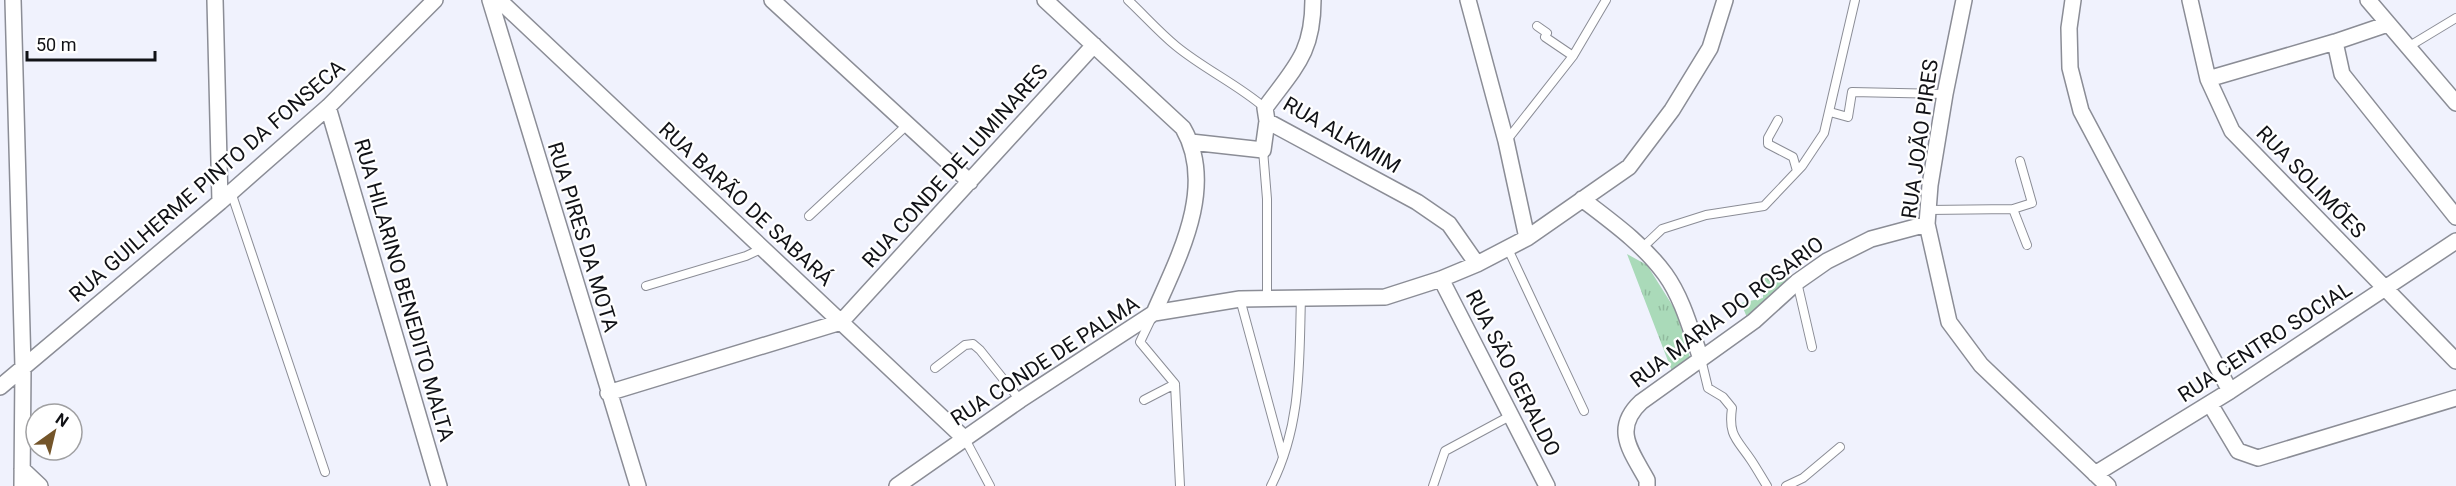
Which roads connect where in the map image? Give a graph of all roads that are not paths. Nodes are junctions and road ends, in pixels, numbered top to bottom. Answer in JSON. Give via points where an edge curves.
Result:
{"nodes":[{"id":1,"x":13,"y":0,"type":"edge"},
{"id":2,"x":215,"y":0,"type":"edge"},
{"id":3,"x":435,"y":0,"type":"edge"},
{"id":4,"x":490,"y":0,"type":"edge"},
{"id":5,"x":499,"y":0,"type":"edge"},
{"id":6,"x":772,"y":0,"type":"edge"},
{"id":7,"x":1045,"y":0,"type":"edge"},
{"id":8,"x":1128,"y":0,"type":"edge"},
{"id":9,"x":1313,"y":0,"type":"edge"},
{"id":10,"x":1468,"y":0,"type":"edge"},
{"id":11,"x":1606,"y":0,"type":"edge"},
{"id":12,"x":1725,"y":0,"type":"edge"},
{"id":13,"x":1855,"y":0,"type":"edge"},
{"id":14,"x":1964,"y":0,"type":"edge"},
{"id":15,"x":2073,"y":0,"type":"edge"},
{"id":16,"x":2190,"y":0,"type":"edge"},
{"id":17,"x":2368,"y":0,"type":"edge"},
{"id":18,"x":2456,"y":18,"type":"edge"},
{"id":19,"x":2388,"y":24,"type":"junction"},
{"id":20,"x":1537,"y":26,"type":"dead end"},
{"id":21,"x":2335,"y":42,"type":"junction"},
{"id":22,"x":1094,"y":45,"type":"junction"},
{"id":23,"x":2408,"y":47,"type":"junction"},
{"id":24,"x":1573,"y":56,"type":"junction"},
{"id":25,"x":2208,"y":78,"type":"junction"},
{"id":26,"x":1945,"y":94,"type":"junction"},
{"id":27,"x":2456,"y":103,"type":"edge"},
{"id":28,"x":328,"y":107,"type":"junction"},
{"id":29,"x":1830,"y":112,"type":"junction"},
{"id":30,"x":1266,"y":114,"type":"junction"},
{"id":31,"x":1778,"y":120,"type":"dead end"},
{"id":32,"x":907,"y":125,"type":"junction"},
{"id":33,"x":1506,"y":141,"type":"junction"},
{"id":34,"x":1191,"y":142,"type":"junction"},
{"id":35,"x":1263,"y":150,"type":"junction"},
{"id":36,"x":2020,"y":160,"type":"dead end"},
{"id":37,"x":1797,"y":171,"type":"junction"},
{"id":38,"x":970,"y":183,"type":"junction"},
{"id":39,"x":225,"y":197,"type":"junction"},
{"id":40,"x":1582,"y":200,"type":"junction"},
{"id":41,"x":2013,"y":209,"type":"junction"},
{"id":42,"x":809,"y":216,"type":"dead end"},
{"id":43,"x":1927,"y":217,"type":"junction"},
{"id":44,"x":2456,"y":217,"type":"edge"},
{"id":45,"x":1527,"y":238,"type":"junction"},
{"id":46,"x":2456,"y":241,"type":"edge"},
{"id":47,"x":2027,"y":244,"type":"dead end"},
{"id":48,"x":763,"y":248,"type":"junction"},
{"id":49,"x":1642,"y":248,"type":"junction"},
{"id":50,"x":1508,"y":249,"type":"junction"},
{"id":51,"x":1477,"y":264,"type":"junction"},
{"id":52,"x":1441,"y":279,"type":"junction"},
{"id":53,"x":1797,"y":282,"type":"junction"},
{"id":54,"x":646,"y":286,"type":"dead end"},
{"id":55,"x":2385,"y":289,"type":"junction"},
{"id":56,"x":1301,"y":297,"type":"junction"},
{"id":57,"x":1240,"y":299,"type":"junction"},
{"id":58,"x":1267,"y":299,"type":"junction"},
{"id":59,"x":1154,"y":313,"type":"junction"},
{"id":60,"x":841,"y":322,"type":"junction"},
{"id":61,"x":1812,"y":347,"type":"dead end"},
{"id":62,"x":1701,"y":360,"type":"junction"},
{"id":63,"x":2456,"y":361,"type":"edge"},
{"id":64,"x":23,"y":367,"type":"junction"},
{"id":65,"x":935,"y":368,"type":"dead end"},
{"id":66,"x":1175,"y":384,"type":"junction"},
{"id":67,"x":0,"y":387,"type":"edge"},
{"id":68,"x":2230,"y":391,"type":"junction"},
{"id":69,"x":608,"y":393,"type":"junction"},
{"id":70,"x":2456,"y":398,"type":"edge"},
{"id":71,"x":1020,"y":400,"type":"junction"},
{"id":72,"x":1144,"y":400,"type":"dead end"},
{"id":73,"x":2210,"y":404,"type":"junction"},
{"id":74,"x":1584,"y":411,"type":"dead end"},
{"id":75,"x":1510,"y":416,"type":"junction"},
{"id":76,"x":965,"y":439,"type":"junction"},
{"id":77,"x":1840,"y":447,"type":"dead end"},
{"id":78,"x":1284,"y":460,"type":"junction"},
{"id":79,"x":22,"y":469,"type":"junction"},
{"id":80,"x":326,"y":472,"type":"dead end"},
{"id":81,"x":2095,"y":474,"type":"junction"},
{"id":82,"x":901,"y":485,"type":"edge"},
{"id":83,"x":22,"y":486,"type":"edge"},
{"id":84,"x":40,"y":486,"type":"edge"},
{"id":85,"x":439,"y":486,"type":"edge"},
{"id":86,"x":638,"y":486,"type":"edge"},
{"id":87,"x":990,"y":486,"type":"edge"},
{"id":88,"x":1180,"y":486,"type":"edge"},
{"id":89,"x":1271,"y":486,"type":"edge"},
{"id":90,"x":1433,"y":486,"type":"edge"},
{"id":91,"x":1547,"y":486,"type":"edge"},
{"id":92,"x":1647,"y":486,"type":"edge"},
{"id":93,"x":1767,"y":486,"type":"edge"},
{"id":94,"x":1786,"y":486,"type":"edge"},
{"id":95,"x":2108,"y":486,"type":"edge"}],
"edges":[{"from":1,"to":64,"type":"street"},
{"from":2,"to":39,"type":"street"},
{"from":3,"to":28,"type":"street","name":"RUA GUILHERME PINTO DA FONSECA"},
{"from":4,"to":69,"type":"street","name":"RUA PIRES DA MOTA"},
{"from":5,"to":48,"type":"street","name":"RUA BARÃO DE SABARÁ"},
{"from":6,"to":32,"type":"street"},
{"from":7,"to":22,"type":"street"},
{"from":8,"to":30,"type":"lane","name":"RUA ALKIMIM","via":[[1174,45],[1245,91]]},
{"from":9,"to":30,"type":"street","via":[[1313,23],[1305,54]]},
{"from":10,"to":33,"type":"street"},
{"from":11,"to":24,"type":"lane"},
{"from":12,"to":40,"type":"street","name":"RUA CONDE DE PALMA","via":[[1710,48],[1672,110],[1629,167]]},
{"from":13,"to":29,"type":"lane"},
{"from":14,"to":26,"type":"street","name":"RUA JOÃO PIRES"},
{"from":15,"to":68,"type":"street","via":[[2070,68],[2080,111]]},
{"from":16,"to":25,"type":"street","name":"RUA SOLIMÕES"},
{"from":17,"to":19,"type":"street"},
{"from":18,"to":23,"type":"lane"},
{"from":19,"to":21,"type":"street"},
{"from":19,"to":23,"type":"street"},
{"from":20,"to":24,"type":"lane","via":[[1546,33],[1545,37]]},
{"from":21,"to":25,"type":"street"},
{"from":21,"to":44,"type":"street","via":[[2342,74]]},
{"from":22,"to":34,"type":"street","via":[[1183,128]]},
{"from":22,"to":38,"type":"street","name":"RUA CONDE DE LUMINARES"},
{"from":23,"to":27,"type":"street"},
{"from":24,"to":33,"type":"lane"},
{"from":25,"to":55,"type":"street","name":"RUA SOLIMÕES","via":[[2232,131]]},
{"from":26,"to":29,"type":"lane","via":[[1852,92],[1848,117]]},
{"from":26,"to":43,"type":"street","name":"RUA JOÃO PIRES"},
{"from":28,"to":39,"type":"street","name":"RUA GUILHERME PINTO DA FONSECA"},
{"from":28,"to":85,"type":"street","name":"RUA HILARINO BENEDITO MALTA"},
{"from":29,"to":37,"type":"lane","via":[[1824,133]]},
{"from":30,"to":35,"type":"street"},
{"from":30,"to":51,"type":"street","name":"RUA ALKIMIM","via":[[1449,224]]},
{"from":31,"to":37,"type":"lane","via":[[1768,144],[1793,157]]},
{"from":32,"to":38,"type":"street"},
{"from":32,"to":42,"type":"lane"},
{"from":33,"to":45,"type":"street"},
{"from":34,"to":35,"type":"street"},
{"from":34,"to":59,"type":"street","via":[[1196,184],[1188,235]]},
{"from":35,"to":58,"type":"lane"},
{"from":36,"to":41,"type":"lane","via":[[2032,203]]},
{"from":37,"to":49,"type":"lane","via":[[1764,206],[1706,214],[1662,229]]},
{"from":38,"to":60,"type":"street","name":"RUA CONDE DE LUMINARES"},
{"from":39,"to":64,"type":"street","name":"RUA GUILHERME PINTO DA FONSECA"},
{"from":39,"to":80,"type":"lane"},
{"from":40,"to":45,"type":"street","name":"RUA CONDE DE PALMA"},
{"from":40,"to":49,"type":"street"},
{"from":41,"to":43,"type":"lane"},
{"from":41,"to":47,"type":"lane"},
{"from":43,"to":53,"type":"street","name":"RUA MARIA DO ROSARIO","via":[[1849,249]]},
{"from":43,"to":81,"type":"street","name":"RUA JOÃO PIRES","via":[[1949,322],[1981,365]]},
{"from":45,"to":50,"type":"street","name":"RUA CONDE DE PALMA"},
{"from":46,"to":55,"type":"street","name":"RUA CENTRO SOCIAL"},
{"from":48,"to":54,"type":"lane"},
{"from":48,"to":60,"type":"street","name":"RUA BARÃO DE SABARÁ"},
{"from":49,"to":62,"type":"street","via":[[1666,275],[1684,308]]},
{"from":50,"to":51,"type":"street","name":"RUA CONDE DE PALMA"},
{"from":50,"to":74,"type":"lane"},
{"from":51,"to":52,"type":"street","name":"RUA CONDE DE PALMA"},
{"from":52,"to":56,"type":"street","name":"RUA CONDE DE PALMA","via":[[1385,297]]},
{"from":52,"to":75,"type":"street","name":"RUA SÃO GERALDO"},
{"from":53,"to":61,"type":"lane"},
{"from":53,"to":62,"type":"street","name":"RUA MARIA DO ROSARIO","via":[[1754,321]]},
{"from":55,"to":63,"type":"street","name":"RUA SOLIMÕES"},
{"from":55,"to":68,"type":"street","name":"RUA CENTRO SOCIAL"},
{"from":56,"to":58,"type":"street","name":"RUA CONDE DE PALMA"},
{"from":56,"to":78,"type":"lane","via":[[1298,395]]},
{"from":57,"to":58,"type":"street","name":"RUA CONDE DE PALMA"},
{"from":57,"to":59,"type":"street","name":"RUA CONDE DE PALMA"},
{"from":57,"to":78,"type":"lane"},
{"from":59,"to":66,"type":"lane","via":[[1140,342]]},
{"from":59,"to":71,"type":"street","name":"RUA CONDE DE PALMA"},
{"from":60,"to":69,"type":"street"},
{"from":60,"to":76,"type":"street","name":"RUA BARÃO DE SABARÁ"},
{"from":62,"to":92,"type":"street","name":"RUA MARIA DO ROSARIO","via":[[1630,412],[1626,424],[1628,445]]},
{"from":62,"to":93,"type":"lane","via":[[1707,388],[1732,408],[1730,423],[1736,442]]},
{"from":64,"to":67,"type":"street","name":"RUA GUILHERME PINTO DA FONSECA"},
{"from":64,"to":79,"type":"street"},
{"from":65,"to":71,"type":"lane","via":[[965,345],[973,344]]},
{"from":66,"to":72,"type":"lane"},
{"from":66,"to":88,"type":"lane"},
{"from":68,"to":73,"type":"street","name":"RUA CENTRO SOCIAL"},
{"from":69,"to":86,"type":"street","name":"RUA PIRES DA MOTA"},
{"from":70,"to":73,"type":"street","via":[[2258,458],[2238,451]]},
{"from":71,"to":76,"type":"street","name":"RUA CONDE DE PALMA"},
{"from":73,"to":81,"type":"street","name":"RUA CENTRO SOCIAL"},
{"from":75,"to":90,"type":"lane","via":[[1445,451]]},
{"from":75,"to":91,"type":"street","name":"RUA SÃO GERALDO"},
{"from":76,"to":82,"type":"street","name":"RUA CONDE DE PALMA"},
{"from":76,"to":87,"type":"lane"},
{"from":77,"to":94,"type":"lane","via":[[1803,478]]},
{"from":78,"to":89,"type":"lane"},
{"from":79,"to":83,"type":"street"},
{"from":79,"to":84,"type":"street"},
{"from":81,"to":95,"type":"street","name":"RUA JOÃO PIRES"}]}
